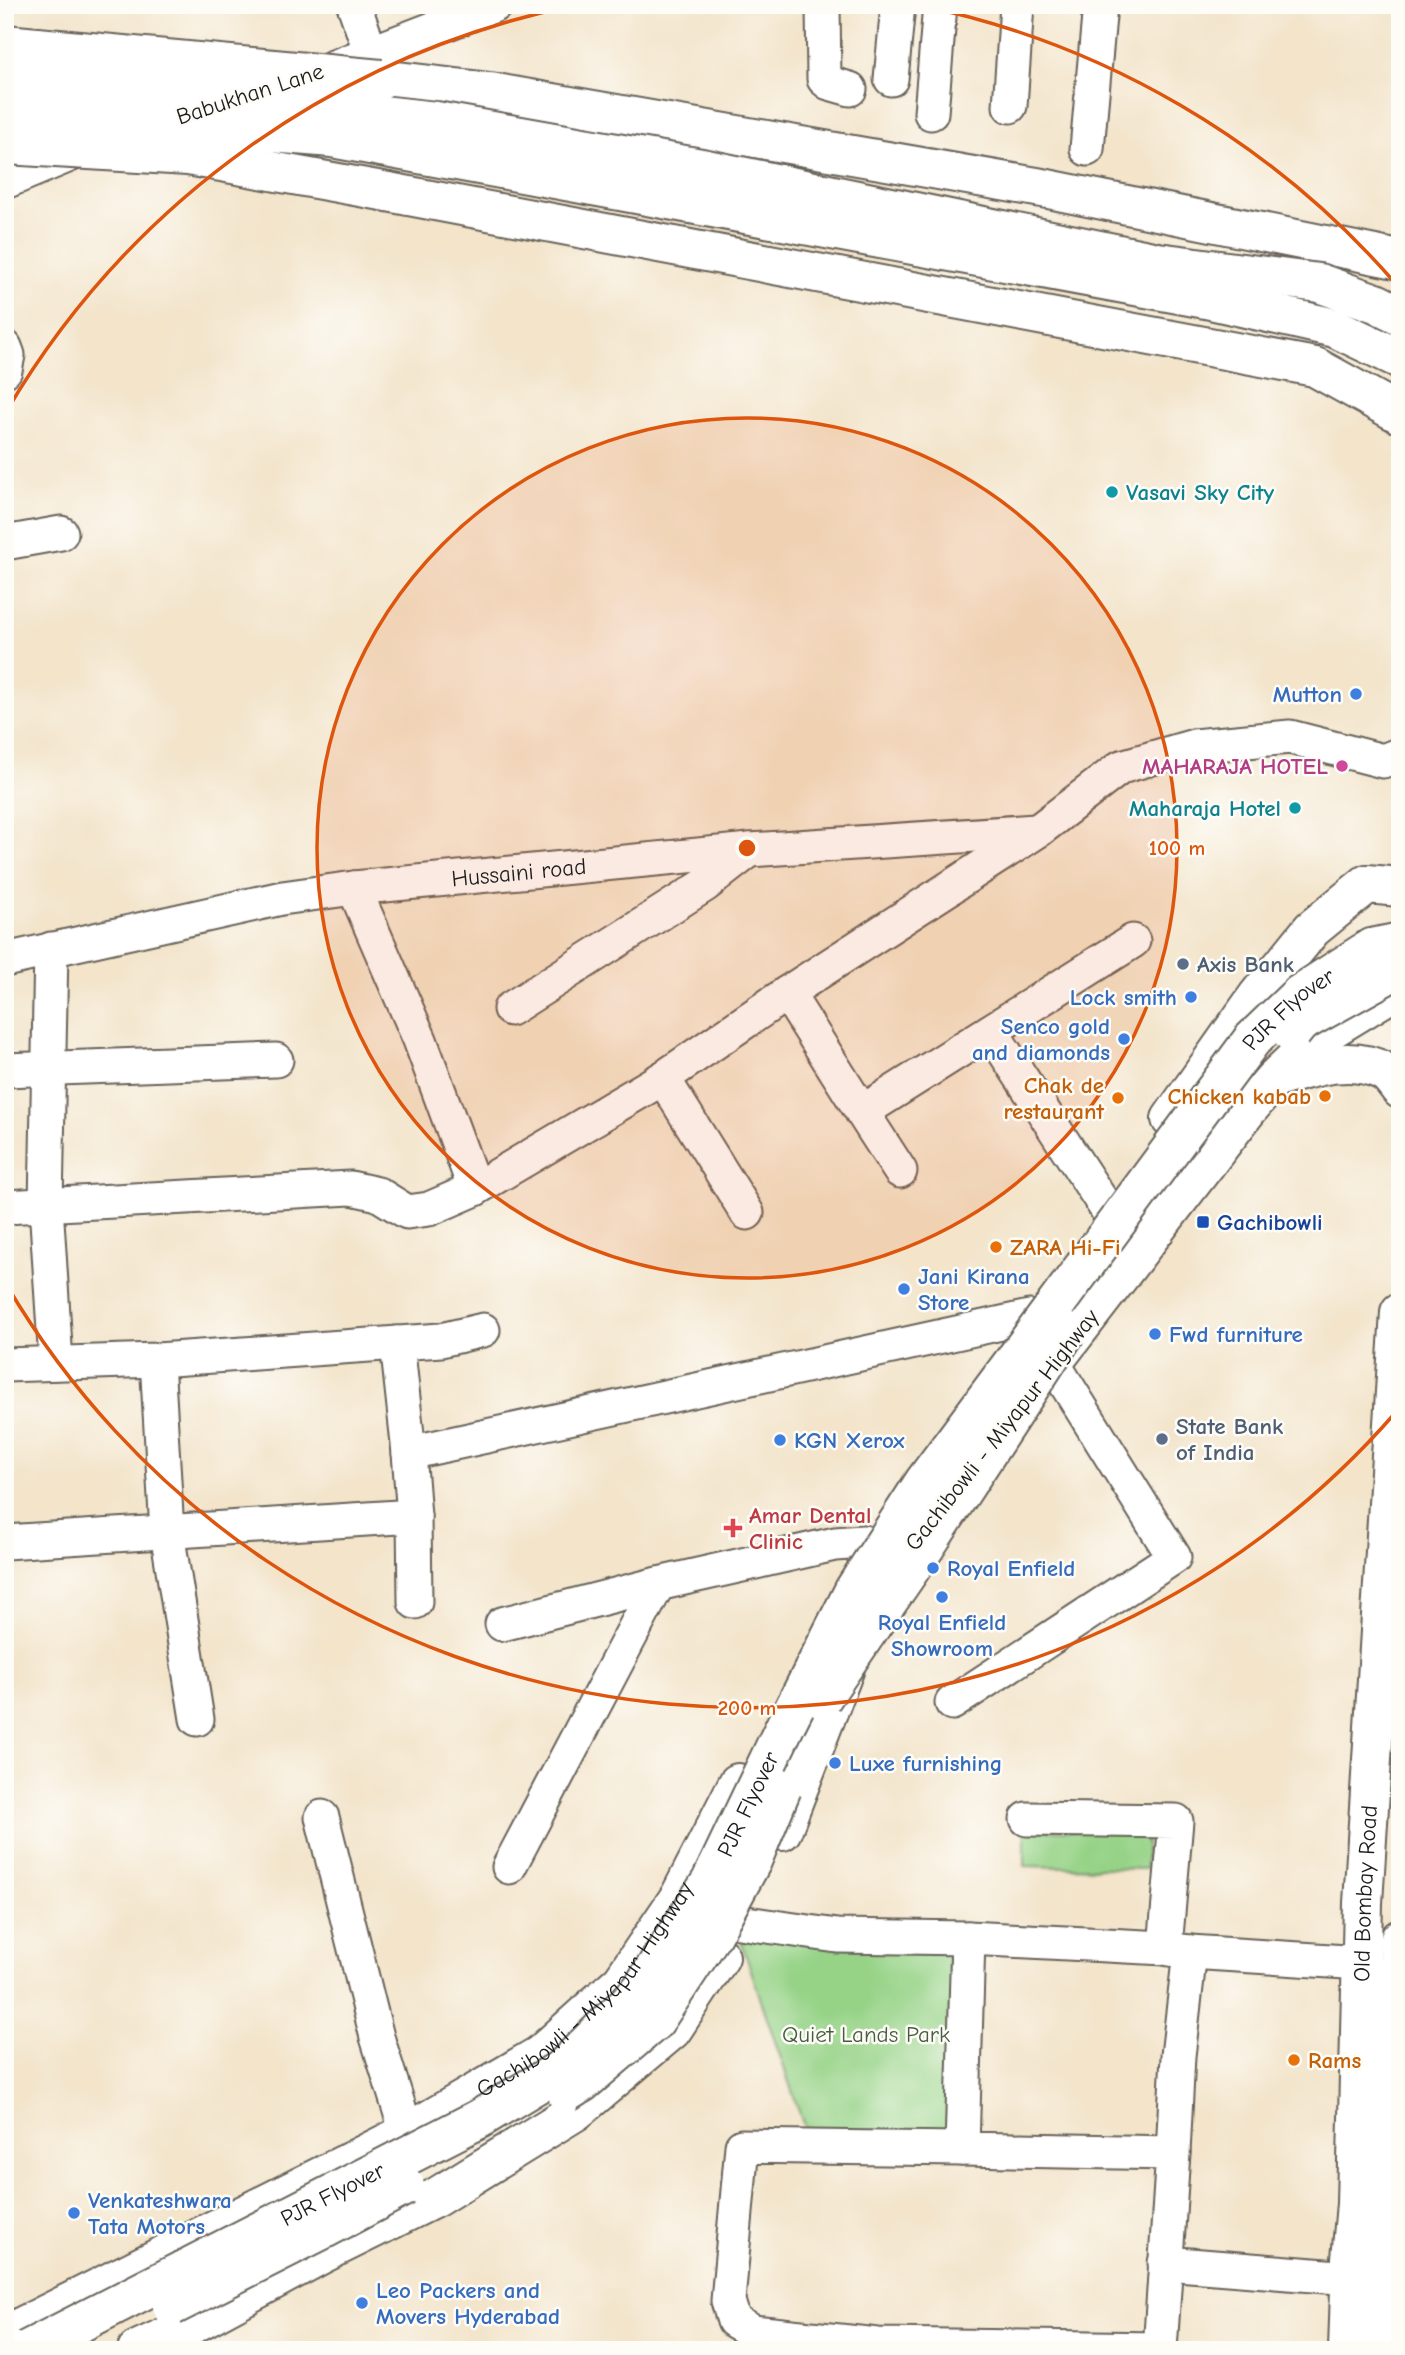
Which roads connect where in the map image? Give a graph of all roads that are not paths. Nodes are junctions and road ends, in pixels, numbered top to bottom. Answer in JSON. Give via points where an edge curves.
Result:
{"nodes":[{"id":1,"x":354,"y":5,"type":"edge"},
{"id":2,"x":495,"y":5,"type":"edge"},
{"id":3,"x":824,"y":5,"type":"edge"},
{"id":4,"x":898,"y":5,"type":"edge"},
{"id":5,"x":940,"y":5,"type":"edge"},
{"id":6,"x":1017,"y":5,"type":"edge"},
{"id":7,"x":1100,"y":5,"type":"edge"},
{"id":8,"x":418,"y":19,"type":"edge"},
{"id":9,"x":5,"y":44,"type":"edge"},
{"id":10,"x":376,"y":66,"type":"junction"},
{"id":11,"x":5,"y":73,"type":"edge"},
{"id":12,"x":891,"y":79,"type":"dead end"},
{"id":13,"x":850,"y":89,"type":"dead end"},
{"id":14,"x":1010,"y":106,"type":"dead end"},
{"id":15,"x":5,"y":111,"type":"edge"},
{"id":16,"x":931,"y":113,"type":"dead end"},
{"id":17,"x":5,"y":145,"type":"edge"},
{"id":18,"x":1087,"y":149,"type":"dead end"},
{"id":19,"x":5,"y":182,"type":"edge"},
{"id":20,"x":1400,"y":260,"type":"edge"},
{"id":21,"x":1400,"y":316,"type":"edge"},
{"id":22,"x":5,"y":347,"type":"edge"},
{"id":23,"x":1400,"y":359,"type":"edge"},
{"id":24,"x":5,"y":370,"type":"edge"},
{"id":25,"x":1400,"y":414,"type":"edge"},
{"id":26,"x":61,"y":533,"type":"dead end"},
{"id":27,"x":5,"y":543,"type":"edge"},
{"id":28,"x":1400,"y":754,"type":"edge"},
{"id":29,"x":1039,"y":830,"type":"junction"},
{"id":30,"x":750,"y":850,"type":"junction"},
{"id":31,"x":1400,"y":887,"type":"edge"},
{"id":32,"x":354,"y":888,"type":"junction"},
{"id":33,"x":1133,"y":941,"type":"dead end"},
{"id":34,"x":1400,"y":942,"type":"edge"},
{"id":35,"x":51,"y":949,"type":"junction"},
{"id":36,"x":5,"y":960,"type":"edge"},
{"id":37,"x":1400,"y":974,"type":"edge"},
{"id":38,"x":1400,"y":987,"type":"edge"},
{"id":39,"x":787,"y":993,"type":"junction"},
{"id":40,"x":510,"y":1009,"type":"dead end"},
{"id":41,"x":991,"y":1031,"type":"junction"},
{"id":42,"x":276,"y":1060,"type":"dead end"},
{"id":43,"x":27,"y":1070,"type":"edge"},
{"id":44,"x":663,"y":1079,"type":"junction"},
{"id":45,"x":1274,"y":1079,"type":"junction"},
{"id":46,"x":1400,"y":1089,"type":"edge"},
{"id":47,"x":862,"y":1112,"type":"junction"},
{"id":48,"x":900,"y":1171,"type":"dead end"},
{"id":49,"x":475,"y":1189,"type":"junction"},
{"id":50,"x":46,"y":1205,"type":"junction"},
{"id":51,"x":5,"y":1207,"type":"edge"},
{"id":52,"x":1108,"y":1211,"type":"junction"},
{"id":53,"x":747,"y":1213,"type":"dead end"},
{"id":54,"x":1400,"y":1312,"type":"edge"},
{"id":55,"x":1029,"y":1317,"type":"junction"},
{"id":56,"x":483,"y":1330,"type":"dead end"},
{"id":57,"x":397,"y":1343,"type":"junction"},
{"id":58,"x":157,"y":1360,"type":"junction"},
{"id":59,"x":56,"y":1362,"type":"junction"},
{"id":60,"x":1053,"y":1363,"type":"junction"},
{"id":61,"x":5,"y":1365,"type":"edge"},
{"id":62,"x":1398,"y":1402,"type":"edge"},
{"id":63,"x":409,"y":1453,"type":"junction"},
{"id":64,"x":414,"y":1516,"type":"junction"},
{"id":65,"x":167,"y":1532,"type":"junction"},
{"id":66,"x":5,"y":1542,"type":"edge"},
{"id":67,"x":863,"y":1542,"type":"junction"},
{"id":68,"x":659,"y":1584,"type":"junction"},
{"id":69,"x":415,"y":1602,"type":"dead end"},
{"id":70,"x":502,"y":1624,"type":"dead end"},
{"id":71,"x":952,"y":1703,"type":"dead end"},
{"id":72,"x":197,"y":1719,"type":"dead end"},
{"id":73,"x":322,"y":1816,"type":"dead end"},
{"id":74,"x":1027,"y":1819,"type":"dead end"},
{"id":75,"x":509,"y":1867,"type":"dead end"},
{"id":76,"x":680,"y":1896,"type":"junction"},
{"id":77,"x":739,"y":1922,"type":"junction"},
{"id":78,"x":968,"y":1938,"type":"junction"},
{"id":79,"x":1400,"y":1939,"type":"edge"},
{"id":80,"x":1177,"y":1950,"type":"junction"},
{"id":81,"x":1362,"y":1963,"type":"junction"},
{"id":82,"x":407,"y":2133,"type":"junction"},
{"id":83,"x":962,"y":2148,"type":"junction"},
{"id":84,"x":1173,"y":2153,"type":"junction"},
{"id":85,"x":1165,"y":2263,"type":"junction"},
{"id":86,"x":1351,"y":2278,"type":"junction"},
{"id":87,"x":5,"y":2335,"type":"edge"},
{"id":88,"x":187,"y":2339,"type":"edge"},
{"id":89,"x":1160,"y":2349,"type":"edge"},
{"id":90,"x":27,"y":2350,"type":"edge"},
{"id":91,"x":79,"y":2350,"type":"edge"},
{"id":92,"x":137,"y":2350,"type":"edge"},
{"id":93,"x":1348,"y":2350,"type":"edge"},
{"id":94,"x":1382,"y":2350,"type":"edge"}],
"edges":[{"from":1,"to":10,"type":"street"},
{"from":2,"to":8,"type":"street","name":"Babukhan Lane"},
{"from":3,"to":13,"type":"street","via":[[824,79]]},
{"from":4,"to":12,"type":"street"},
{"from":5,"to":16,"type":"street"},
{"from":6,"to":14,"type":"street"},
{"from":7,"to":18,"type":"street"},
{"from":8,"to":10,"type":"street","name":"Babukhan Lane"},
{"from":9,"to":10,"type":"main road","bridge":true},
{"from":10,"to":19,"type":"street","name":"Babukhan Lane","via":[[302,79],[122,134]]},
{"from":10,"to":20,"type":"main road","via":[[490,92],[1048,189]]},
{"from":11,"to":21,"type":"main road","bridge":true,"via":[[436,121],[707,169],[1158,262],[1319,284]]},
{"from":15,"to":23,"type":"main road","bridge":true,"via":[[332,138],[1206,299],[1335,328]]},
{"from":17,"to":25,"type":"main road","bridge":true,"via":[[188,156],[1315,367]]},
{"from":22,"to":24,"type":"street"},
{"from":26,"to":27,"type":"street"},
{"from":28,"to":29,"type":"street","via":[[1383,761],[1290,737],[1194,746],[1121,767]]},
{"from":29,"to":30,"type":"street","name":"Hussaini road"},
{"from":29,"to":39,"type":"street"},
{"from":30,"to":32,"type":"street","name":"Hussaini road"},
{"from":30,"to":40,"type":"street","via":[[705,885]]},
{"from":31,"to":52,"type":"main road","name":"Gachibowli - Miyapur Highway","via":[[1367,884],[1312,929],[1257,997]]},
{"from":32,"to":35,"type":"street","name":"Hussaini road","via":[[282,898]]},
{"from":32,"to":49,"type":"street","via":[[420,1040]]},
{"from":33,"to":41,"type":"street"},
{"from":34,"to":90,"type":"main road","name":"PJR Flyover","bridge":true,"via":[[1371,948],[1300,994],[1252,1040],[924,1482],[854,1590],[711,1881],[641,1990],[563,2068],[479,2119]]},
{"from":35,"to":36,"type":"street","name":"Hussaini road"},
{"from":35,"to":43,"type":"street"},
{"from":37,"to":91,"type":"main road","name":"PJR Flyover","bridge":true,"via":[[1388,974],[1300,1023],[1261,1067],[1092,1291],[813,1710],[752,1861],[712,1935],[655,2021],[582,2083],[523,2121],[326,2228]]},
{"from":38,"to":45,"type":"main road","name":"Gachibowli - Miyapur Highway","via":[[1318,1037]]},
{"from":39,"to":44,"type":"street"},
{"from":39,"to":47,"type":"street"},
{"from":41,"to":47,"type":"street"},
{"from":41,"to":52,"type":"street"},
{"from":42,"to":43,"type":"street"},
{"from":43,"to":50,"type":"street"},
{"from":44,"to":49,"type":"street"},
{"from":44,"to":53,"type":"street"},
{"from":45,"to":46,"type":"main road","via":[[1353,1062],[1387,1073]]},
{"from":45,"to":60,"type":"main road","name":"Gachibowli - Miyapur Highway"},
{"from":47,"to":48,"type":"street"},
{"from":49,"to":50,"type":"street","via":[[429,1209],[407,1212],[378,1194],[351,1188]]},
{"from":50,"to":51,"type":"street"},
{"from":50,"to":59,"type":"street"},
{"from":52,"to":55,"type":"main road","name":"Gachibowli - Miyapur Highway"},
{"from":54,"to":62,"type":"main road","name":"Old Bombay Road"},
{"from":55,"to":63,"type":"street"},
{"from":55,"to":67,"type":"main road","name":"Gachibowli - Miyapur Highway"},
{"from":56,"to":57,"type":"street","via":[[441,1340]]},
{"from":57,"to":58,"type":"street"},
{"from":57,"to":63,"type":"street"},
{"from":58,"to":59,"type":"street"},
{"from":58,"to":65,"type":"street"},
{"from":59,"to":61,"type":"street"},
{"from":60,"to":71,"type":"street","via":[[1174,1557]]},
{"from":60,"to":77,"type":"main road","name":"Gachibowli - Miyapur Highway","via":[[915,1538],[852,1650],[769,1864]]},
{"from":62,"to":81,"type":"main road","name":"Old Bombay Road"},
{"from":63,"to":64,"type":"street"},
{"from":64,"to":65,"type":"street"},
{"from":64,"to":69,"type":"street"},
{"from":65,"to":66,"type":"street"},
{"from":65,"to":72,"type":"street"},
{"from":67,"to":68,"type":"street","via":[[835,1544]]},
{"from":67,"to":76,"type":"main road","name":"Gachibowli - Miyapur Highway"},
{"from":68,"to":70,"type":"street"},
{"from":68,"to":75,"type":"street"},
{"from":73,"to":82,"type":"street","via":[[377,2037]]},
{"from":74,"to":80,"type":"street","via":[[1176,1821]]},
{"from":76,"to":77,"type":"street"},
{"from":76,"to":82,"type":"main road","name":"Gachibowli - Miyapur Highway","via":[[622,1981],[540,2055]]},
{"from":77,"to":78,"type":"street","via":[[837,1936]]},
{"from":77,"to":88,"type":"main road","name":"Gachibowli - Miyapur Highway","via":[[672,2031],[576,2111],[435,2199],[320,2255]]},
{"from":78,"to":80,"type":"street"},
{"from":78,"to":83,"type":"street"},
{"from":79,"to":94,"type":"main road"},
{"from":80,"to":81,"type":"street"},
{"from":80,"to":84,"type":"street"},
{"from":81,"to":86,"type":"main road","name":"Old Bombay Road"},
{"from":82,"to":87,"type":"main road","name":"Gachibowli - Miyapur Highway"},
{"from":83,"to":84,"type":"street"},
{"from":83,"to":89,"type":"street","via":[[741,2146],[728,2301],[734,2321],[753,2332],[878,2345]]},
{"from":84,"to":85,"type":"street"},
{"from":85,"to":86,"type":"street"},
{"from":85,"to":89,"type":"street"},
{"from":86,"to":93,"type":"main road","name":"Old Bombay Road"},
{"from":88,"to":92,"type":"main road","name":"Gachibowli - Miyapur Highway"}]}
